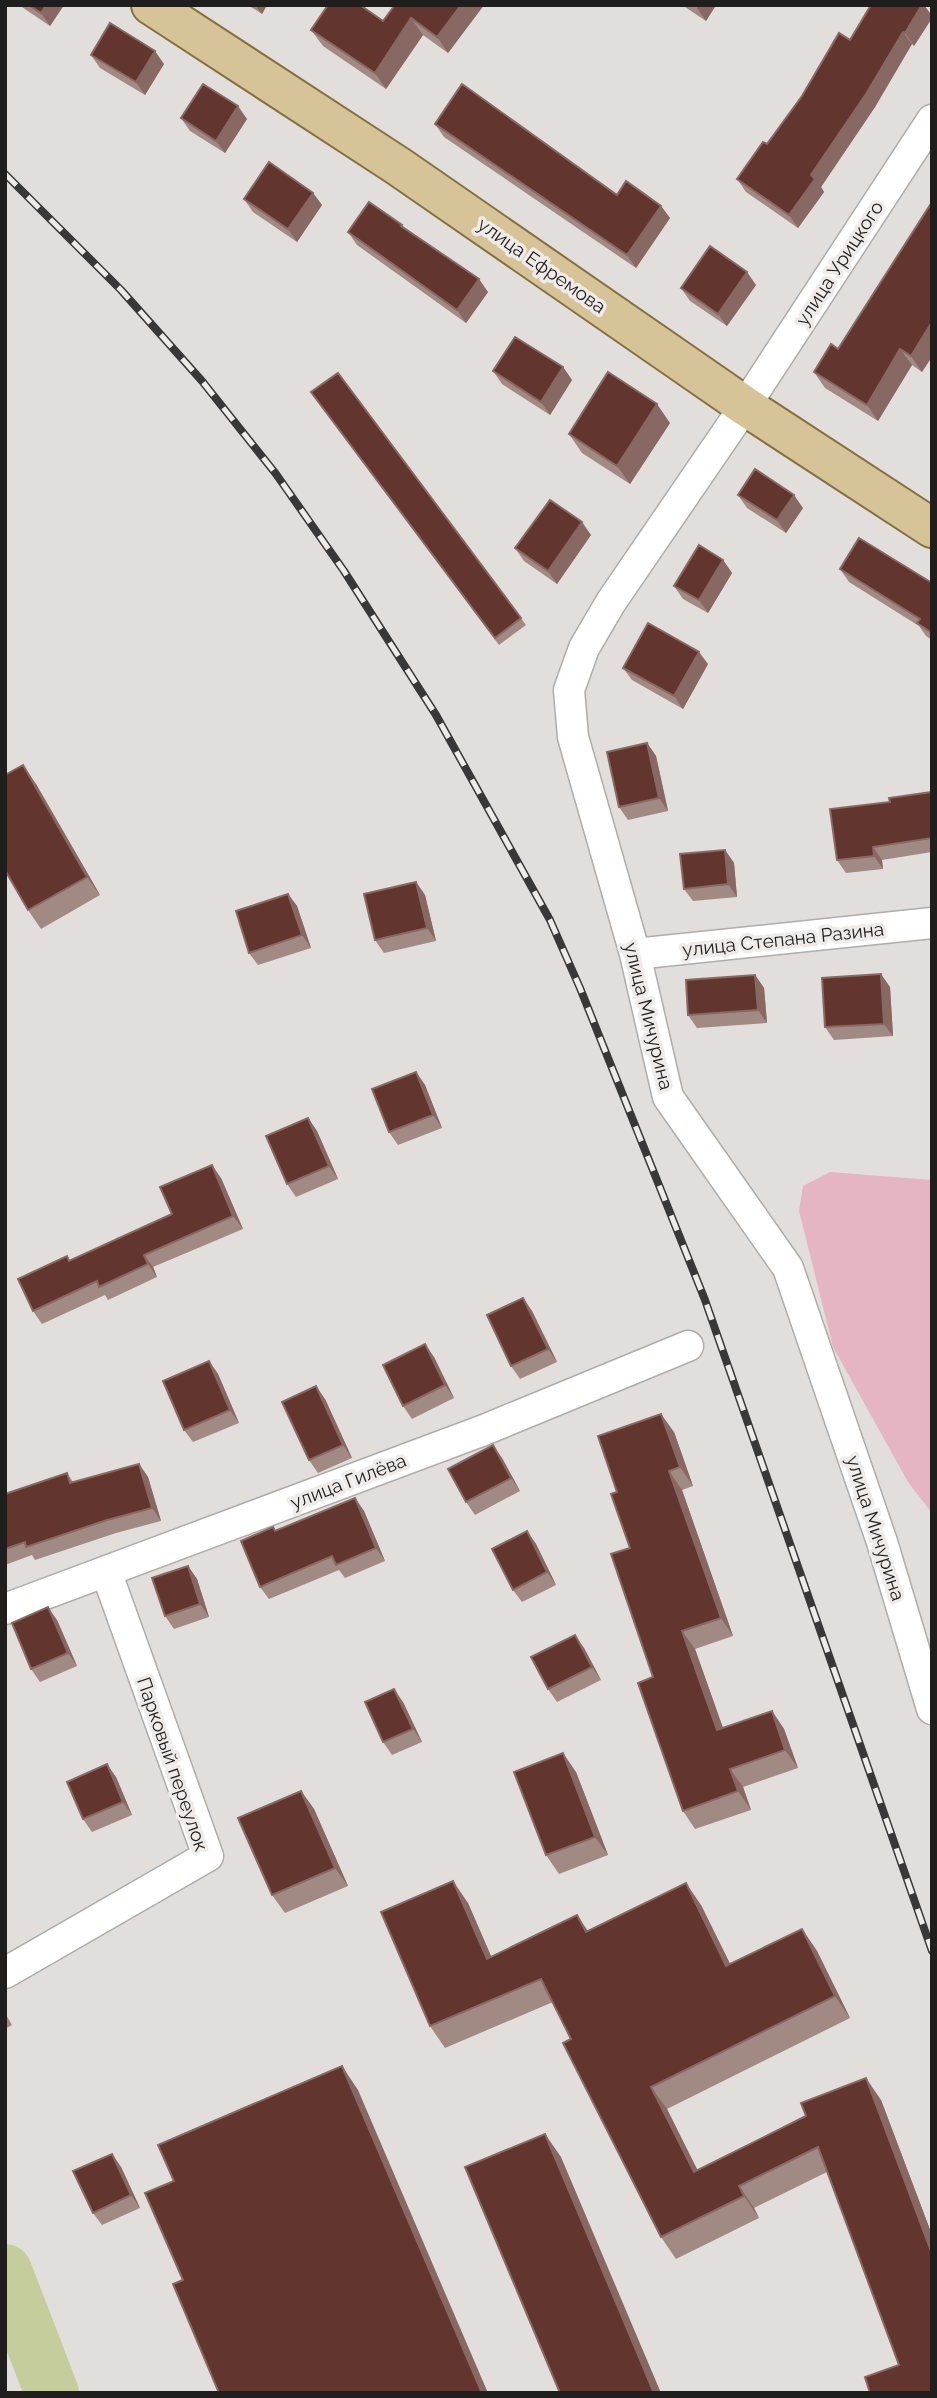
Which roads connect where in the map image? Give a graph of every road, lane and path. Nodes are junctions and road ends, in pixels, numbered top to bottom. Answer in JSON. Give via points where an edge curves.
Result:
{"nodes":[{"id":1,"x":151,"y":5,"type":"edge"},
{"id":2,"x":932,"y":120,"type":"edge"},
{"id":3,"x":746,"y":406,"type":"junction"},
{"id":4,"x":932,"y":528,"type":"edge"},
{"id":5,"x":932,"y":923,"type":"edge"},
{"id":6,"x":635,"y":954,"type":"junction"},
{"id":7,"x":688,"y":1346,"type":"dead end"},
{"id":8,"x":106,"y":1571,"type":"junction"},
{"id":9,"x":5,"y":1609,"type":"edge"},
{"id":10,"x":932,"y":1709,"type":"edge"},
{"id":11,"x":5,"y":1973,"type":"edge"}],
"edges":[{"from":1,"to":3,"type":"main road","name":"улица Ефремова","via":[[398,166]]},
{"from":2,"to":3,"type":"street","name":"улица Урицкого"},
{"from":3,"to":4,"type":"main road","name":"улица Ефремова"},
{"from":3,"to":6,"type":"street","name":"улица Мичурина","via":[[611,602],[584,648],[569,690],[573,737]]},
{"from":5,"to":6,"type":"street","name":"улица Степана Разина"},
{"from":6,"to":10,"type":"street","name":"улица Мичурина","via":[[668,1097],[788,1268],[882,1542]]},
{"from":7,"to":8,"type":"street","name":"улица Гилёва","via":[[484,1430]]},
{"from":8,"to":9,"type":"street","name":"улица Гилёва"},
{"from":8,"to":11,"type":"street","name":"Парковый переулок","via":[[208,1856]]}]}
